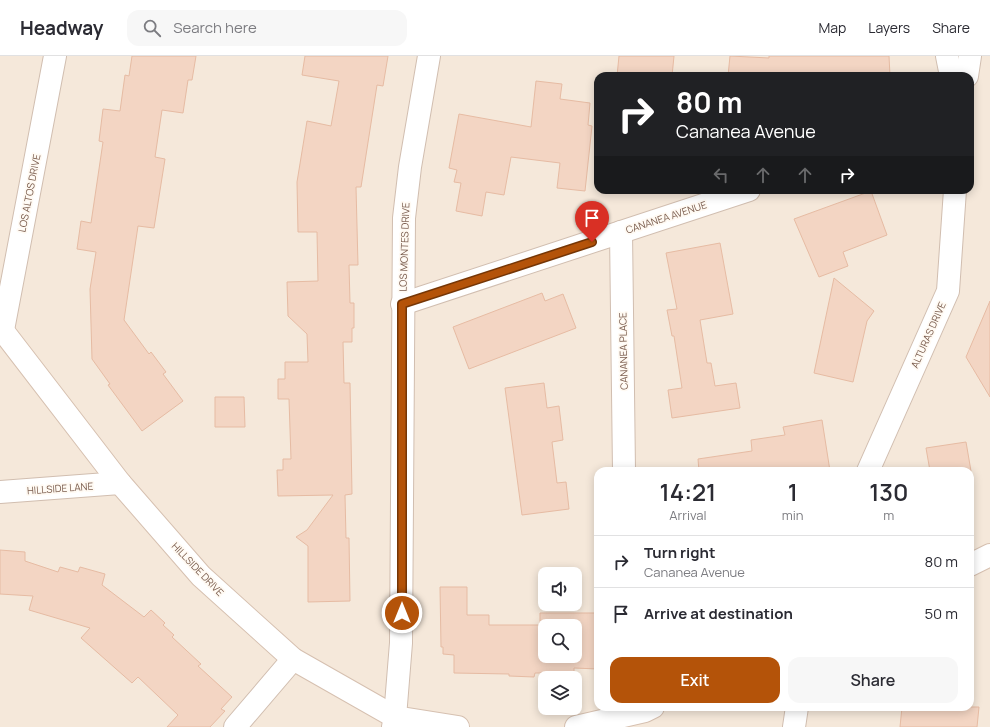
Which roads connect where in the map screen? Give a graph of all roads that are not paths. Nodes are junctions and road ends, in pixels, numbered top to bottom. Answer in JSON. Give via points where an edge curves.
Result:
{"nodes":[{"id":1,"x":55,"y":56,"type":"edge"},
{"id":2,"x":429,"y":56,"type":"edge"},
{"id":3,"x":947,"y":56,"type":"edge"},
{"id":4,"x":970,"y":56,"type":"edge"},
{"id":5,"x":950,"y":72,"type":"edge"},
{"id":6,"x":968,"y":72,"type":"edge"},
{"id":7,"x":736,"y":194,"type":"edge"},
{"id":8,"x":955,"y":194,"type":"edge"},
{"id":9,"x":621,"y":232,"type":"junction"},
{"id":10,"x":402,"y":304,"type":"junction"},
{"id":11,"x":1,"y":329,"type":"edge"},
{"id":12,"x":624,"y":467,"type":"edge"},
{"id":13,"x":870,"y":467,"type":"edge"},
{"id":14,"x":120,"y":483,"type":"junction"},
{"id":15,"x":0,"y":492,"type":"edge"},
{"id":16,"x":990,"y":555,"type":"edge"},
{"id":17,"x":974,"y":563,"type":"edge"},
{"id":18,"x":293,"y":659,"type":"junction"},
{"id":19,"x":645,"y":711,"type":"edge"},
{"id":20,"x":796,"y":711,"type":"edge"},
{"id":21,"x":394,"y":722,"type":"edge"},
{"id":22,"x":235,"y":727,"type":"edge"},
{"id":23,"x":458,"y":727,"type":"edge"},
{"id":24,"x":576,"y":727,"type":"edge"},
{"id":25,"x":794,"y":727,"type":"edge"}],
"edges":[{"from":1,"to":11,"type":"street","name":"LOS ALTOS DRIVE"},
{"from":2,"to":10,"type":"street","name":"LOS MONTES DRIVE","via":[[404,218]]},
{"from":3,"to":5,"type":"street"},
{"from":4,"to":6,"type":"street"},
{"from":7,"to":9,"type":"street","name":"CANANEA AVENUE"},
{"from":8,"to":13,"type":"street","name":"ALTURAS DRIVE","via":[[948,291]]},
{"from":9,"to":10,"type":"street","name":"CANANEA AVENUE"},
{"from":9,"to":12,"type":"street","name":"CANANEA PLACE"},
{"from":10,"to":21,"type":"street","name":"LOS MONTES DRIVE","via":[[401,643]]},
{"from":11,"to":14,"type":"street","name":"HILLSIDE DRIVE"},
{"from":14,"to":15,"type":"street","name":"HILLSIDE LANE"},
{"from":14,"to":18,"type":"street","name":"HILLSIDE DRIVE","via":[[201,576]]},
{"from":16,"to":17,"type":"street"},
{"from":18,"to":21,"type":"street","name":"HILLSIDE DRIVE"},
{"from":18,"to":22,"type":"street"},
{"from":19,"to":24,"type":"street"},
{"from":20,"to":25,"type":"street"},
{"from":21,"to":23,"type":"street","name":"HILLSIDE DRIVE"}]}
